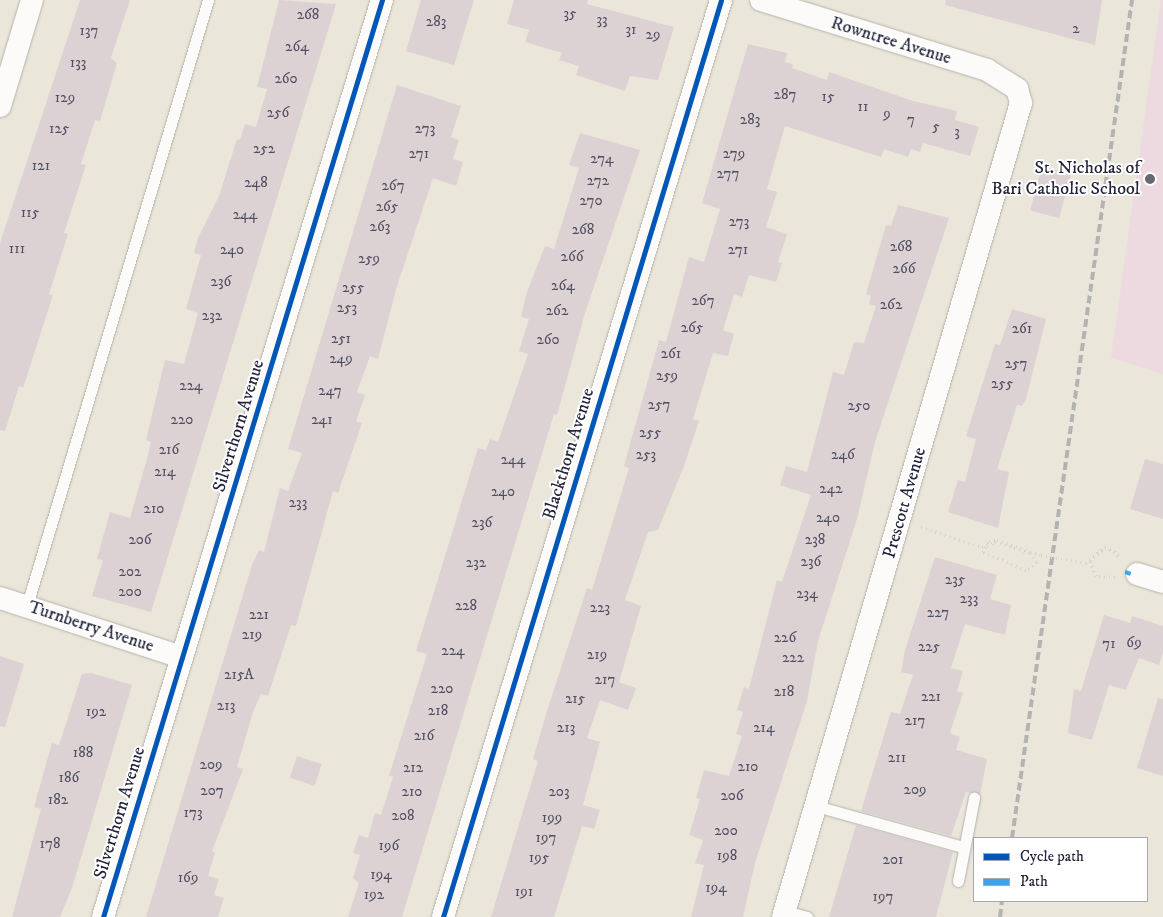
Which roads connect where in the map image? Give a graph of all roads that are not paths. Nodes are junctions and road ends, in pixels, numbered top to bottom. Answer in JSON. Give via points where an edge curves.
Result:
{"nodes":[{"id":1,"x":32,"y":0,"type":"edge"},
{"id":2,"x":208,"y":0,"type":"edge"},
{"id":3,"x":382,"y":0,"type":"edge"},
{"id":4,"x":721,"y":0,"type":"edge"},
{"id":5,"x":761,"y":0,"type":"edge"},
{"id":6,"x":1017,"y":90,"type":"joint"},
{"id":7,"x":0,"y":106,"type":"edge"},
{"id":8,"x":1125,"y":570,"type":"road end"},
{"id":9,"x":1163,"y":582,"type":"edge"},
{"id":10,"x":0,"y":598,"type":"edge"},
{"id":11,"x":27,"y":605,"type":"junction"},
{"id":12,"x":182,"y":658,"type":"junction"},
{"id":13,"x":974,"y":798,"type":"dead end"},
{"id":14,"x":816,"y":806,"type":"junction"},
{"id":15,"x":963,"y":847,"type":"junction"},
{"id":16,"x":958,"y":881,"type":"dead end"},
{"id":17,"x":784,"y":914,"type":"edge"},
{"id":18,"x":103,"y":917,"type":"edge"},
{"id":19,"x":443,"y":917,"type":"edge"},
{"id":20,"x":807,"y":917,"type":"edge"}],
"edges":[{"from":1,"to":7,"type":"street"},
{"from":2,"to":11,"type":"lane"},
{"from":3,"to":12,"type":"street","name":"Silverthorn Avenue"},
{"from":4,"to":19,"type":"street","name":"Blackthorn Avenue"},
{"from":5,"to":6,"type":"street","name":"Rowntree Avenue","via":[[987,70]]},
{"from":6,"to":14,"type":"street","name":"Prescott Avenue","via":[[1021,103],[1015,126]]},
{"from":8,"to":9,"type":"street"},
{"from":10,"to":11,"type":"street","name":"Turnberry Avenue"},
{"from":11,"to":12,"type":"street","name":"Turnberry Avenue"},
{"from":12,"to":18,"type":"street","name":"Silverthorn Avenue"},
{"from":13,"to":15,"type":"lane"},
{"from":14,"to":15,"type":"lane"},
{"from":14,"to":17,"type":"street","name":"Prescott Avenue"},
{"from":15,"to":16,"type":"lane"},
{"from":17,"to":20,"type":"lane"}]}
